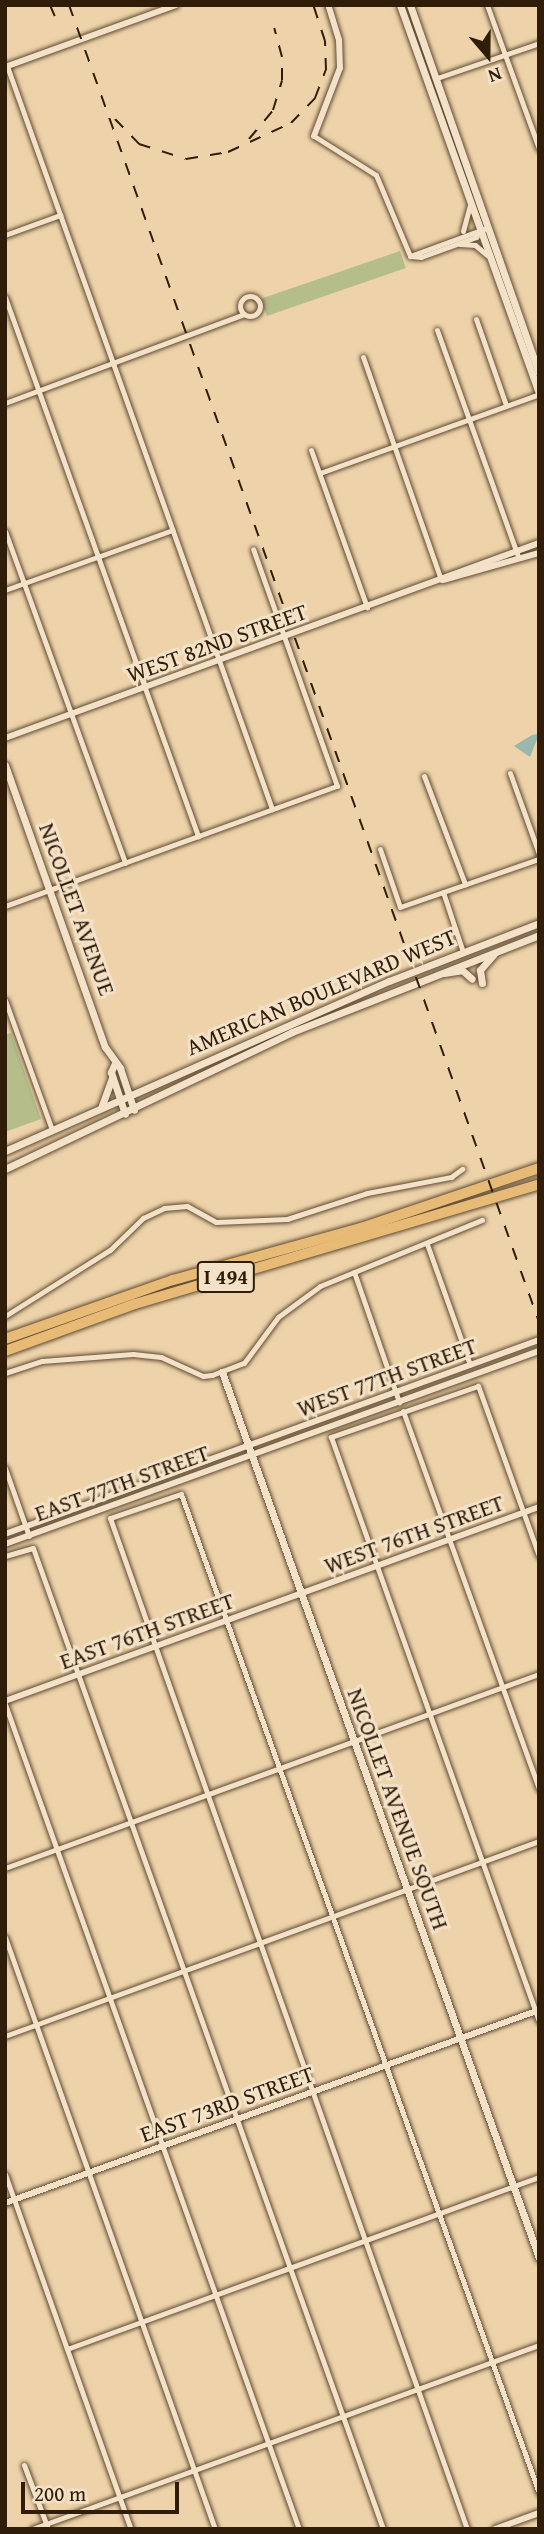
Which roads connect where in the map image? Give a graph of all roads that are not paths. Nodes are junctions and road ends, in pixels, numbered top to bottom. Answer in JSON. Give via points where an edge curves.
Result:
{"nodes":[{"id":1,"x":176,"y":5,"type":"edge"},
{"id":2,"x":328,"y":5,"type":"edge"},
{"id":3,"x":400,"y":5,"type":"edge"},
{"id":4,"x":410,"y":5,"type":"edge"},
{"id":5,"x":487,"y":5,"type":"edge"},
{"id":6,"x":539,"y":43,"type":"edge"},
{"id":7,"x":505,"y":54,"type":"junction"},
{"id":8,"x":6,"y":67,"type":"edge"},
{"id":9,"x":437,"y":78,"type":"junction"},
{"id":10,"x":314,"y":136,"type":"joint"},
{"id":11,"x":539,"y":149,"type":"edge"},
{"id":12,"x":470,"y":205,"type":"junction"},
{"id":13,"x":60,"y":215,"type":"junction"},
{"id":14,"x":483,"y":229,"type":"junction"},
{"id":15,"x":5,"y":235,"type":"edge"},
{"id":16,"x":458,"y":235,"type":"junction"},
{"id":17,"x":457,"y":243,"type":"junction"},
{"id":18,"x":487,"y":255,"type":"junction"},
{"id":19,"x":410,"y":256,"type":"junction"},
{"id":20,"x":5,"y":297,"type":"edge"},
{"id":21,"x":244,"y":314,"type":"dead end"},
{"id":22,"x":476,"y":319,"type":"dead end"},
{"id":23,"x":437,"y":330,"type":"dead end"},
{"id":24,"x":363,"y":357,"type":"dead end"},
{"id":25,"x":113,"y":364,"type":"junction"},
{"id":26,"x":539,"y":373,"type":"edge"},
{"id":27,"x":38,"y":391,"type":"junction"},
{"id":28,"x":539,"y":393,"type":"edge"},
{"id":29,"x":5,"y":403,"type":"edge"},
{"id":30,"x":506,"y":405,"type":"junction"},
{"id":31,"x":468,"y":419,"type":"junction"},
{"id":32,"x":394,"y":446,"type":"junction"},
{"id":33,"x":311,"y":450,"type":"dead end"},
{"id":34,"x":320,"y":473,"type":"junction"},
{"id":35,"x":173,"y":530,"type":"junction"},
{"id":36,"x":5,"y":531,"type":"edge"},
{"id":37,"x":539,"y":543,"type":"edge"},
{"id":38,"x":253,"y":549,"type":"dead end"},
{"id":39,"x":516,"y":552,"type":"junction"},
{"id":40,"x":539,"y":553,"type":"edge"},
{"id":41,"x":98,"y":557,"type":"junction"},
{"id":42,"x":519,"y":561,"type":"junction"},
{"id":43,"x":441,"y":580,"type":"junction"},
{"id":44,"x":24,"y":583,"type":"junction"},
{"id":45,"x":5,"y":590,"type":"edge"},
{"id":46,"x":367,"y":607,"type":"junction"},
{"id":47,"x":284,"y":638,"type":"junction"},
{"id":48,"x":219,"y":661,"type":"junction"},
{"id":49,"x":145,"y":688,"type":"junction"},
{"id":50,"x":71,"y":715,"type":"junction"},
{"id":51,"x":5,"y":738,"type":"edge"},
{"id":52,"x":5,"y":765,"type":"edge"},
{"id":53,"x":510,"y":773,"type":"dead end"},
{"id":54,"x":424,"y":776,"type":"dead end"},
{"id":55,"x":272,"y":809,"type":"junction"},
{"id":56,"x":198,"y":836,"type":"junction"},
{"id":57,"x":380,"y":849,"type":"dead end"},
{"id":58,"x":539,"y":856,"type":"edge"},
{"id":59,"x":125,"y":863,"type":"junction"},
{"id":60,"x":465,"y":884,"type":"junction"},
{"id":61,"x":51,"y":891,"type":"junction"},
{"id":62,"x":443,"y":892,"type":"junction"},
{"id":63,"x":5,"y":906,"type":"edge"},
{"id":64,"x":539,"y":923,"type":"edge"},
{"id":65,"x":539,"y":935,"type":"edge"},
{"id":66,"x":500,"y":949,"type":"junction"},
{"id":67,"x":466,"y":951,"type":"junction"},
{"id":68,"x":426,"y":976,"type":"junction"},
{"id":69,"x":472,"y":979,"type":"dead end"},
{"id":70,"x":482,"y":983,"type":"dead end"},
{"id":71,"x":5,"y":1000,"type":"edge"},
{"id":72,"x":215,"y":1058,"type":"junction"},
{"id":73,"x":114,"y":1065,"type":"junction"},
{"id":74,"x":220,"y":1069,"type":"junction"},
{"id":75,"x":113,"y":1077,"type":"junction"},
{"id":76,"x":129,"y":1095,"type":"junction"},
{"id":77,"x":120,"y":1100,"type":"junction"},
{"id":78,"x":101,"y":1108,"type":"junction"},
{"id":79,"x":134,"y":1110,"type":"junction"},
{"id":80,"x":125,"y":1114,"type":"junction"},
{"id":81,"x":52,"y":1130,"type":"junction"},
{"id":82,"x":22,"y":1144,"type":"junction"},
{"id":83,"x":5,"y":1151,"type":"edge"},
{"id":84,"x":29,"y":1159,"type":"junction"},
{"id":85,"x":539,"y":1166,"type":"edge"},
{"id":86,"x":5,"y":1169,"type":"edge"},
{"id":87,"x":462,"y":1170,"type":"dead end"},
{"id":88,"x":539,"y":1186,"type":"edge"},
{"id":89,"x":482,"y":1220,"type":"dead end"},
{"id":90,"x":427,"y":1244,"type":"junction"},
{"id":91,"x":354,"y":1272,"type":"junction"},
{"id":92,"x":5,"y":1316,"type":"edge"},
{"id":93,"x":5,"y":1339,"type":"edge"},
{"id":94,"x":539,"y":1340,"type":"edge"},
{"id":95,"x":5,"y":1351,"type":"edge"},
{"id":96,"x":539,"y":1352,"type":"edge"},
{"id":97,"x":470,"y":1365,"type":"junction"},
{"id":98,"x":222,"y":1372,"type":"junction"},
{"id":99,"x":5,"y":1373,"type":"edge"},
{"id":100,"x":396,"y":1392,"type":"junction"},
{"id":101,"x":400,"y":1402,"type":"junction"},
{"id":102,"x":403,"y":1410,"type":"junction"},
{"id":103,"x":248,"y":1446,"type":"junction"},
{"id":104,"x":251,"y":1456,"type":"junction"},
{"id":105,"x":5,"y":1468,"type":"edge"},
{"id":106,"x":166,"y":1476,"type":"junction"},
{"id":107,"x":110,"y":1506,"type":"junction"},
{"id":108,"x":539,"y":1507,"type":"edge"},
{"id":109,"x":523,"y":1513,"type":"junction"},
{"id":110,"x":26,"y":1527,"type":"junction"},
{"id":111,"x":5,"y":1534,"type":"edge"},
{"id":112,"x":29,"y":1536,"type":"junction"},
{"id":113,"x":449,"y":1540,"type":"junction"},
{"id":114,"x":5,"y":1544,"type":"edge"},
{"id":115,"x":5,"y":1556,"type":"edge"},
{"id":116,"x":539,"y":1556,"type":"edge"},
{"id":117,"x":374,"y":1567,"type":"junction"},
{"id":118,"x":301,"y":1594,"type":"junction"},
{"id":119,"x":227,"y":1621,"type":"junction"},
{"id":120,"x":152,"y":1648,"type":"junction"},
{"id":121,"x":539,"y":1674,"type":"edge"},
{"id":122,"x":79,"y":1675,"type":"junction"},
{"id":123,"x":502,"y":1688,"type":"junction"},
{"id":124,"x":5,"y":1702,"type":"edge"},
{"id":125,"x":428,"y":1715,"type":"junction"},
{"id":126,"x":354,"y":1742,"type":"junction"},
{"id":127,"x":280,"y":1769,"type":"junction"},
{"id":128,"x":539,"y":1789,"type":"edge"},
{"id":129,"x":206,"y":1796,"type":"junction"},
{"id":130,"x":132,"y":1822,"type":"junction"},
{"id":131,"x":539,"y":1841,"type":"edge"},
{"id":132,"x":58,"y":1849,"type":"junction"},
{"id":133,"x":481,"y":1862,"type":"junction"},
{"id":134,"x":5,"y":1868,"type":"edge"},
{"id":135,"x":407,"y":1889,"type":"junction"},
{"id":136,"x":333,"y":1916,"type":"junction"},
{"id":137,"x":5,"y":1937,"type":"edge"},
{"id":138,"x":259,"y":1943,"type":"junction"},
{"id":139,"x":185,"y":1970,"type":"junction"},
{"id":140,"x":111,"y":1997,"type":"junction"},
{"id":141,"x":537,"y":2010,"type":"edge"},
{"id":142,"x":539,"y":2021,"type":"edge"},
{"id":143,"x":36,"y":2024,"type":"junction"},
{"id":144,"x":5,"y":2036,"type":"edge"},
{"id":145,"x":460,"y":2038,"type":"junction"},
{"id":146,"x":386,"y":2065,"type":"junction"},
{"id":147,"x":313,"y":2091,"type":"junction"},
{"id":148,"x":238,"y":2119,"type":"junction"},
{"id":149,"x":163,"y":2146,"type":"junction"},
{"id":150,"x":89,"y":2173,"type":"junction"},
{"id":151,"x":5,"y":2174,"type":"edge"},
{"id":152,"x":539,"y":2177,"type":"edge"},
{"id":153,"x":513,"y":2186,"type":"junction"},
{"id":154,"x":14,"y":2200,"type":"junction"},
{"id":155,"x":5,"y":2203,"type":"edge"},
{"id":156,"x":439,"y":2213,"type":"junction"},
{"id":157,"x":364,"y":2241,"type":"junction"},
{"id":158,"x":539,"y":2258,"type":"edge"},
{"id":159,"x":290,"y":2268,"type":"junction"},
{"id":160,"x":216,"y":2295,"type":"junction"},
{"id":161,"x":142,"y":2322,"type":"junction"},
{"id":162,"x":539,"y":2345,"type":"edge"},
{"id":163,"x":67,"y":2349,"type":"junction"},
{"id":164,"x":492,"y":2362,"type":"junction"},
{"id":165,"x":417,"y":2389,"type":"junction"},
{"id":166,"x":343,"y":2416,"type":"junction"},
{"id":167,"x":268,"y":2443,"type":"junction"},
{"id":168,"x":24,"y":2465,"type":"dead end"},
{"id":169,"x":194,"y":2470,"type":"junction"},
{"id":170,"x":539,"y":2493,"type":"edge"},
{"id":171,"x":120,"y":2497,"type":"junction"},
{"id":172,"x":539,"y":2513,"type":"edge"},
{"id":173,"x":47,"y":2526,"type":"edge"},
{"id":174,"x":32,"y":2529,"type":"edge"},
{"id":175,"x":131,"y":2529,"type":"edge"},
{"id":176,"x":215,"y":2529,"type":"edge"},
{"id":177,"x":299,"y":2529,"type":"edge"},
{"id":178,"x":383,"y":2529,"type":"edge"},
{"id":179,"x":467,"y":2529,"type":"edge"},
{"id":180,"x":495,"y":2529,"type":"edge"}],
"edges":[{"from":1,"to":8,"type":"street"},
{"from":2,"to":10,"type":"street","via":[[339,40],[340,68]]},
{"from":3,"to":12,"type":"main road"},
{"from":4,"to":9,"type":"main road"},
{"from":5,"to":7,"type":"street"},
{"from":6,"to":7,"type":"street"},
{"from":7,"to":9,"type":"street"},
{"from":7,"to":11,"type":"street"},
{"from":8,"to":13,"type":"street"},
{"from":9,"to":14,"type":"main road"},
{"from":10,"to":19,"type":"street","via":[[376,175]]},
{"from":12,"to":14,"type":"main road"},
{"from":12,"to":16,"type":"street","via":[[468,224]]},
{"from":13,"to":15,"type":"street"},
{"from":13,"to":25,"type":"street"},
{"from":14,"to":16,"type":"street"},
{"from":14,"to":17,"type":"street","via":[[476,237]]},
{"from":14,"to":18,"type":"main road"},
{"from":14,"to":26,"type":"main road"},
{"from":16,"to":19,"type":"street"},
{"from":17,"to":18,"type":"street","via":[[475,245]]},
{"from":17,"to":19,"type":"street","via":[[421,257]]},
{"from":18,"to":28,"type":"main road"},
{"from":20,"to":27,"type":"street"},
{"from":21,"to":25,"type":"street"},
{"from":22,"to":30,"type":"street"},
{"from":23,"to":31,"type":"street"},
{"from":24,"to":32,"type":"street"},
{"from":25,"to":27,"type":"street"},
{"from":25,"to":35,"type":"street"},
{"from":27,"to":29,"type":"street"},
{"from":27,"to":41,"type":"street"},
{"from":28,"to":30,"type":"street"},
{"from":30,"to":31,"type":"street"},
{"from":31,"to":32,"type":"street"},
{"from":31,"to":39,"type":"street"},
{"from":32,"to":34,"type":"street"},
{"from":32,"to":43,"type":"street"},
{"from":33,"to":34,"type":"street"},
{"from":34,"to":46,"type":"street"},
{"from":35,"to":41,"type":"street"},
{"from":35,"to":48,"type":"street"},
{"from":36,"to":44,"type":"street"},
{"from":37,"to":39,"type":"street","name":"WEST 82ND STREET"},
{"from":38,"to":47,"type":"street"},
{"from":39,"to":42,"type":"street"},
{"from":39,"to":43,"type":"street","name":"WEST 82ND STREET"},
{"from":40,"to":42,"type":"street","name":"WEST 82ND STREET"},
{"from":41,"to":44,"type":"street"},
{"from":41,"to":49,"type":"street"},
{"from":42,"to":43,"type":"street","name":"WEST 82ND STREET"},
{"from":43,"to":46,"type":"street","name":"WEST 82ND STREET"},
{"from":44,"to":45,"type":"street"},
{"from":44,"to":50,"type":"street"},
{"from":46,"to":47,"type":"street","name":"WEST 82ND STREET"},
{"from":47,"to":48,"type":"street","name":"WEST 82ND STREET"},
{"from":47,"to":55,"type":"street","via":[[337,786]]},
{"from":48,"to":49,"type":"street","name":"WEST 82ND STREET"},
{"from":48,"to":55,"type":"street"},
{"from":49,"to":50,"type":"street","name":"WEST 82ND STREET"},
{"from":49,"to":56,"type":"street"},
{"from":50,"to":51,"type":"street","name":"WEST 82ND STREET"},
{"from":50,"to":59,"type":"street"},
{"from":52,"to":61,"type":"main road","name":"NICOLLET AVENUE"},
{"from":53,"to":58,"type":"street"},
{"from":54,"to":60,"type":"street"},
{"from":55,"to":56,"type":"street"},
{"from":56,"to":59,"type":"street"},
{"from":57,"to":62,"type":"street","via":[[400,907]]},
{"from":58,"to":60,"type":"street"},
{"from":59,"to":61,"type":"street"},
{"from":60,"to":62,"type":"street"},
{"from":61,"to":63,"type":"street"},
{"from":61,"to":73,"type":"main road","name":"NICOLLET AVENUE"},
{"from":62,"to":67,"type":"street"},
{"from":64,"to":67,"type":"main road","name":"AMERICAN BOULEVARD WEST"},
{"from":65,"to":66,"type":"main road","name":"AMERICAN BOULEVARD WEST"},
{"from":66,"to":68,"type":"main road","name":"AMERICAN BOULEVARD WEST"},
{"from":66,"to":70,"type":"main road","via":[[480,970]]},
{"from":67,"to":72,"type":"main road","name":"AMERICAN BOULEVARD WEST"},
{"from":68,"to":69,"type":"main road","via":[[462,970]]},
{"from":68,"to":74,"type":"main road","name":"AMERICAN BOULEVARD WEST","via":[[292,1032]]},
{"from":71,"to":81,"type":"street"},
{"from":72,"to":74,"type":"main road"},
{"from":72,"to":76,"type":"main road","name":"AMERICAN BOULEVARD WEST"},
{"from":73,"to":75,"type":"main road","name":"NICOLLET AVENUE"},
{"from":73,"to":76,"type":"main road","name":"NICOLLET AVENUE","via":[[120,1068]]},
{"from":74,"to":79,"type":"main road","name":"AMERICAN BOULEVARD WEST"},
{"from":75,"to":77,"type":"main road","name":"NICOLLET AVENUE"},
{"from":75,"to":78,"type":"main road"},
{"from":76,"to":77,"type":"main road","name":"AMERICAN BOULEVARD WEST"},
{"from":76,"to":79,"type":"main road","name":"NICOLLET AVENUE"},
{"from":77,"to":78,"type":"main road","name":"AMERICAN BOULEVARD WEST"},
{"from":77,"to":80,"type":"main road"},
{"from":78,"to":81,"type":"main road","name":"AMERICAN BOULEVARD WEST"},
{"from":79,"to":80,"type":"main road","name":"AMERICAN BOULEVARD WEST"},
{"from":80,"to":84,"type":"main road","name":"AMERICAN BOULEVARD WEST"},
{"from":81,"to":82,"type":"main road","name":"AMERICAN BOULEVARD WEST"},
{"from":82,"to":83,"type":"main road","name":"AMERICAN BOULEVARD WEST"},
{"from":82,"to":84,"type":"main road"},
{"from":84,"to":86,"type":"main road","name":"AMERICAN BOULEVARD WEST"},
{"from":85,"to":93,"type":"highway","number":"I 494","via":[[361,1228],[173,1280]]},
{"from":87,"to":92,"type":"street","via":[[451,1177],[367,1193],[287,1219],[216,1222],[187,1206],[164,1208],[143,1218],[110,1250]]},
{"from":88,"to":95,"type":"highway","number":"I 494","via":[[135,1304]]},
{"from":89,"to":90,"type":"street"},
{"from":90,"to":91,"type":"street"},
{"from":90,"to":97,"type":"street"},
{"from":91,"to":98,"type":"street","via":[[335,1278],[290,1306],[244,1363]]},
{"from":91,"to":100,"type":"street"},
{"from":94,"to":97,"type":"street","name":"WEST 77TH STREET"},
{"from":96,"to":101,"type":"street","name":"WEST 77TH STREET"},
{"from":97,"to":100,"type":"street","name":"WEST 77TH STREET"},
{"from":98,"to":99,"type":"street","via":[[203,1376],[161,1357],[133,1354],[50,1360]]},
{"from":98,"to":103,"type":"main road","name":"NICOLLET AVENUE SOUTH"},
{"from":100,"to":101,"type":"street"},
{"from":100,"to":103,"type":"street","name":"WEST 77TH STREET"},
{"from":101,"to":104,"type":"street","name":"WEST 77TH STREET"},
{"from":102,"to":109,"type":"street","via":[[478,1387]]},
{"from":102,"to":113,"type":"street"},
{"from":102,"to":117,"type":"street","via":[[329,1441]]},
{"from":103,"to":104,"type":"main road","name":"NICOLLET AVENUE SOUTH"},
{"from":103,"to":106,"type":"street","name":"EAST 77TH STREET"},
{"from":104,"to":107,"type":"street","name":"EAST 77TH STREET"},
{"from":104,"to":118,"type":"main road","name":"NICOLLET AVENUE SOUTH"},
{"from":105,"to":110,"type":"street"},
{"from":106,"to":107,"type":"street","via":[[164,1484]]},
{"from":106,"to":110,"type":"street","name":"EAST 77TH STREET"},
{"from":107,"to":112,"type":"street","name":"EAST 77TH STREET"},
{"from":108,"to":109,"type":"street","name":"WEST 76TH STREET"},
{"from":109,"to":113,"type":"street","name":"WEST 76TH STREET"},
{"from":109,"to":116,"type":"street"},
{"from":110,"to":111,"type":"street","name":"EAST 77TH STREET"},
{"from":110,"to":112,"type":"street"},
{"from":112,"to":114,"type":"street","name":"EAST 77TH STREET"},
{"from":113,"to":117,"type":"street","name":"WEST 76TH STREET"},
{"from":113,"to":123,"type":"street"},
{"from":115,"to":122,"type":"street","via":[[33,1548]]},
{"from":117,"to":118,"type":"street","name":"WEST 76TH STREET"},
{"from":117,"to":125,"type":"street"},
{"from":118,"to":119,"type":"street","name":"EAST 76TH STREET"},
{"from":118,"to":126,"type":"main road","name":"NICOLLET AVENUE SOUTH"},
{"from":119,"to":120,"type":"street","name":"EAST 76TH STREET"},
{"from":119,"to":120,"type":"street","via":[[181,1494],[108,1521]]},
{"from":119,"to":127,"type":"street"},
{"from":120,"to":122,"type":"street","name":"EAST 76TH STREET"},
{"from":120,"to":129,"type":"street"},
{"from":121,"to":123,"type":"street"},
{"from":122,"to":124,"type":"street","name":"EAST 76TH STREET"},
{"from":122,"to":130,"type":"street"},
{"from":123,"to":125,"type":"street"},
{"from":123,"to":128,"type":"street"},
{"from":124,"to":132,"type":"street"},
{"from":125,"to":126,"type":"street"},
{"from":125,"to":133,"type":"street"},
{"from":126,"to":127,"type":"street"},
{"from":126,"to":135,"type":"main road","name":"NICOLLET AVENUE SOUTH"},
{"from":127,"to":129,"type":"street"},
{"from":127,"to":136,"type":"street"},
{"from":129,"to":130,"type":"street"},
{"from":129,"to":138,"type":"street"},
{"from":130,"to":132,"type":"street"},
{"from":130,"to":139,"type":"street"},
{"from":131,"to":133,"type":"street"},
{"from":132,"to":134,"type":"street"},
{"from":132,"to":140,"type":"street"},
{"from":133,"to":135,"type":"street"},
{"from":133,"to":141,"type":"street"},
{"from":135,"to":136,"type":"street"},
{"from":135,"to":145,"type":"main road","name":"NICOLLET AVENUE SOUTH"},
{"from":136,"to":138,"type":"street"},
{"from":136,"to":146,"type":"street"},
{"from":137,"to":143,"type":"street"},
{"from":138,"to":139,"type":"street"},
{"from":138,"to":147,"type":"street"},
{"from":139,"to":140,"type":"street"},
{"from":139,"to":148,"type":"street"},
{"from":140,"to":143,"type":"street"},
{"from":140,"to":149,"type":"street"},
{"from":141,"to":142,"type":"street"},
{"from":141,"to":145,"type":"street","name":"EAST 73RD STREET"},
{"from":143,"to":144,"type":"street"},
{"from":143,"to":150,"type":"street"},
{"from":145,"to":146,"type":"street","name":"EAST 73RD STREET"},
{"from":145,"to":153,"type":"main road","name":"NICOLLET AVENUE SOUTH"},
{"from":146,"to":147,"type":"street","name":"EAST 73RD STREET"},
{"from":146,"to":156,"type":"street"},
{"from":147,"to":148,"type":"street","name":"EAST 73RD STREET"},
{"from":147,"to":157,"type":"street"},
{"from":148,"to":149,"type":"street","name":"EAST 73RD STREET"},
{"from":148,"to":159,"type":"street"},
{"from":149,"to":150,"type":"street","name":"EAST 73RD STREET"},
{"from":149,"to":160,"type":"street"},
{"from":150,"to":154,"type":"street","name":"EAST 73RD STREET"},
{"from":150,"to":161,"type":"street"},
{"from":151,"to":154,"type":"street"},
{"from":152,"to":153,"type":"street"},
{"from":153,"to":156,"type":"street"},
{"from":153,"to":158,"type":"main road","name":"NICOLLET AVENUE SOUTH"},
{"from":154,"to":155,"type":"street","name":"EAST 73RD STREET"},
{"from":154,"to":163,"type":"street"},
{"from":156,"to":157,"type":"street"},
{"from":156,"to":164,"type":"street"},
{"from":157,"to":159,"type":"street"},
{"from":157,"to":165,"type":"street"},
{"from":159,"to":160,"type":"street"},
{"from":159,"to":166,"type":"street"},
{"from":160,"to":161,"type":"street"},
{"from":160,"to":167,"type":"street"},
{"from":161,"to":163,"type":"street"},
{"from":161,"to":169,"type":"street"},
{"from":162,"to":164,"type":"street"},
{"from":163,"to":171,"type":"street"},
{"from":164,"to":165,"type":"street"},
{"from":164,"to":170,"type":"street"},
{"from":165,"to":166,"type":"street"},
{"from":165,"to":179,"type":"street"},
{"from":166,"to":167,"type":"street"},
{"from":166,"to":178,"type":"street"},
{"from":167,"to":169,"type":"street"},
{"from":167,"to":177,"type":"street"},
{"from":168,"to":173,"type":"street"},
{"from":169,"to":171,"type":"street"},
{"from":169,"to":176,"type":"street"},
{"from":171,"to":173,"type":"street"},
{"from":171,"to":175,"type":"street"},
{"from":172,"to":180,"type":"street"},
{"from":173,"to":174,"type":"street"}]}
